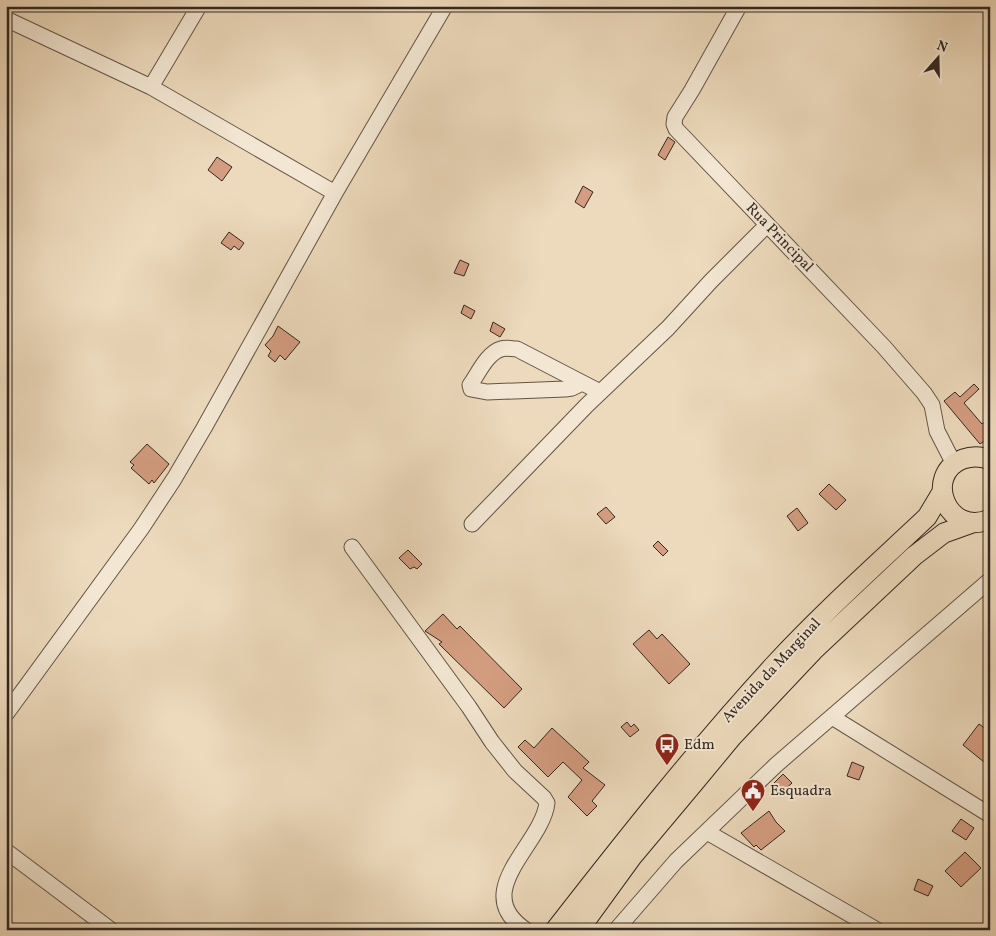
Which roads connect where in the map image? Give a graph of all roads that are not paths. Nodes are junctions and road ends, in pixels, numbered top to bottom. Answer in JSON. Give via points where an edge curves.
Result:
{"nodes":[{"id":1,"x":199,"y":6,"type":"edge"},
{"id":2,"x":445,"y":6,"type":"edge"},
{"id":3,"x":739,"y":6,"type":"edge"},
{"id":4,"x":6,"y":19,"type":"edge"},
{"id":5,"x":151,"y":87,"type":"junction"},
{"id":6,"x":335,"y":193,"type":"junction"},
{"id":7,"x":767,"y":225,"type":"junction"},
{"id":8,"x":582,"y":382,"type":"junction"},
{"id":9,"x":600,"y":392,"type":"junction"},
{"id":10,"x":990,"y":460,"type":"edge"},
{"id":11,"x":954,"y":464,"type":"junction"},
{"id":12,"x":942,"y":492,"type":"junction"},
{"id":13,"x":981,"y":521,"type":"edge"},
{"id":14,"x":472,"y":524,"type":"dead end"},
{"id":15,"x":352,"y":547,"type":"dead end"},
{"id":16,"x":990,"y":580,"type":"edge"},
{"id":17,"x":6,"y":714,"type":"edge"},
{"id":18,"x":832,"y":717,"type":"junction"},
{"id":19,"x":990,"y":815,"type":"edge"},
{"id":20,"x":707,"y":832,"type":"junction"},
{"id":21,"x":6,"y":850,"type":"edge"},
{"id":22,"x":622,"y":927,"type":"edge"},
{"id":23,"x":111,"y":930,"type":"edge"},
{"id":24,"x":526,"y":930,"type":"edge"},
{"id":25,"x":556,"y":930,"type":"edge"},
{"id":26,"x":579,"y":930,"type":"edge"},
{"id":27,"x":877,"y":930,"type":"edge"}],
"edges":[{"from":1,"to":5,"type":"street"},
{"from":2,"to":6,"type":"street"},
{"from":3,"to":7,"type":"street","name":"Rua Principal","via":[[675,117],[674,124]]},
{"from":4,"to":5,"type":"street"},
{"from":5,"to":6,"type":"street"},
{"from":6,"to":17,"type":"street","via":[[174,479],[141,530]]},
{"from":7,"to":9,"type":"street","via":[[668,328]]},
{"from":7,"to":11,"type":"street","name":"Rua Principal","via":[[924,393],[932,404],[937,431]]},
{"from":8,"to":8,"type":"street","via":[[509,348],[493,353],[470,385],[471,389],[487,392],[565,389]]},
{"from":8,"to":9,"type":"street"},
{"from":9,"to":14,"type":"street"},
{"from":10,"to":11,"type":"main road","via":[[978,456]]},
{"from":11,"to":12,"type":"main road","name":"Avenida da Marginal","via":[[947,472]]},
{"from":12,"to":13,"type":"main road","via":[[945,504],[961,520]]},
{"from":12,"to":25,"type":"main road","name":"Avenida da Marginal","via":[[927,517],[783,656],[730,714],[666,788]]},
{"from":13,"to":26,"type":"main road","name":"Avenida da Marginal","via":[[944,533],[914,556],[815,649],[694,782],[632,857]]},
{"from":15,"to":24,"type":"street","via":[[492,742],[547,803],[503,891],[508,912]]},
{"from":16,"to":18,"type":"street"},
{"from":18,"to":19,"type":"street"},
{"from":18,"to":20,"type":"street","via":[[776,765]]},
{"from":20,"to":22,"type":"street","via":[[676,861]]},
{"from":20,"to":27,"type":"street"},
{"from":21,"to":23,"type":"street"}]}
